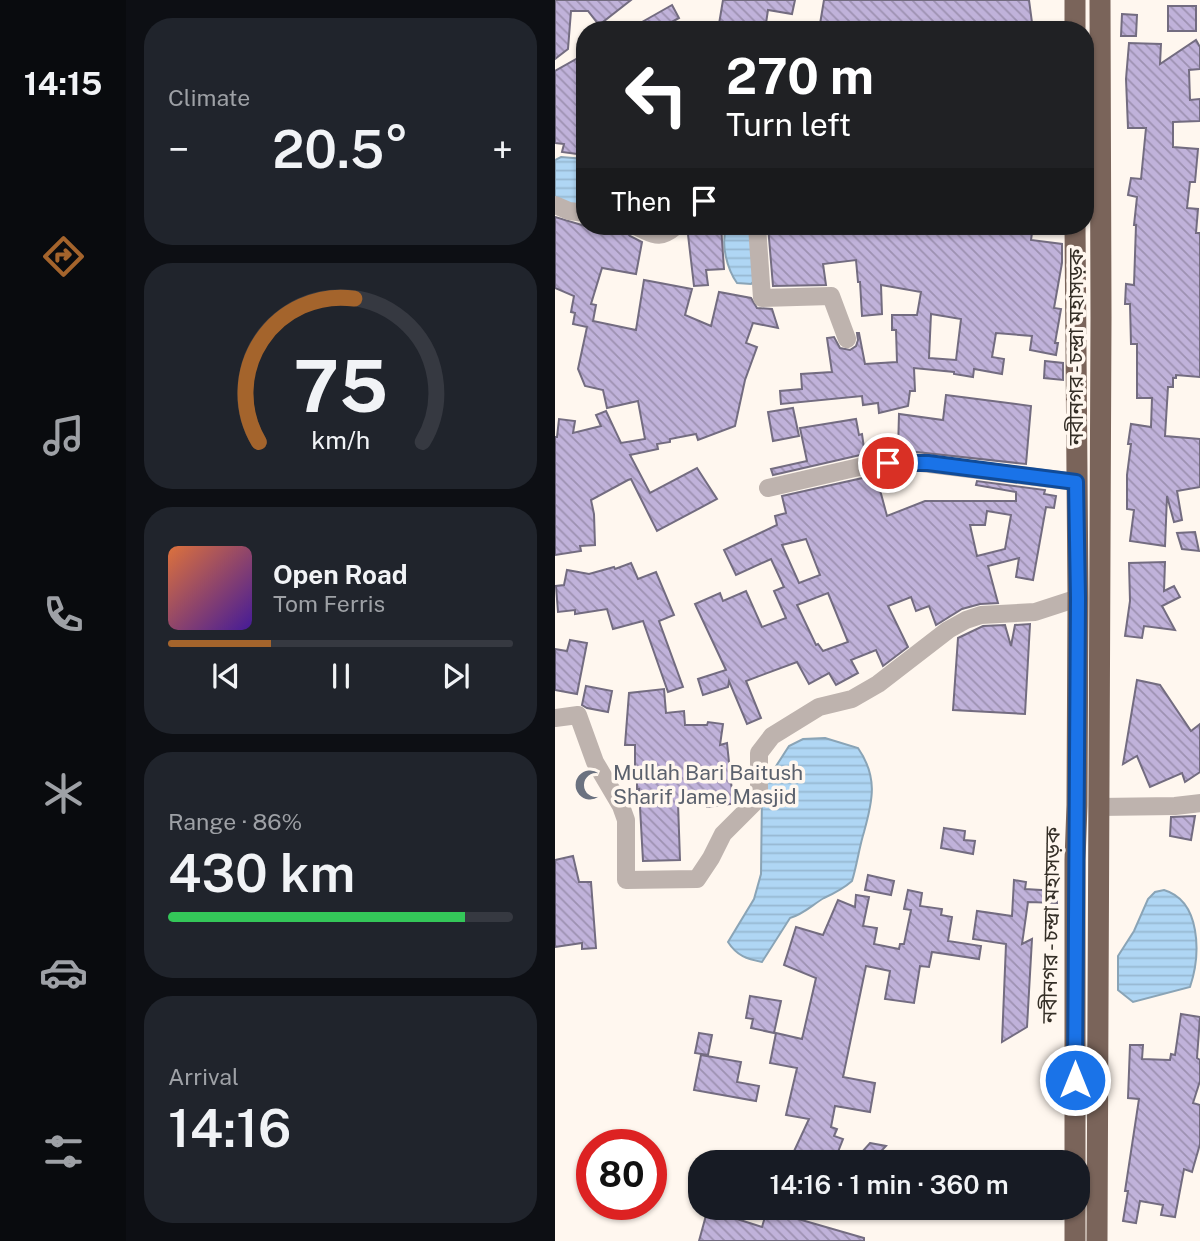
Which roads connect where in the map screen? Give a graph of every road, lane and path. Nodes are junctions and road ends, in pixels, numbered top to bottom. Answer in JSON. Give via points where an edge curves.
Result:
{"nodes":[{"id":1,"x":1075,"y":0,"type":"edge"},
{"id":2,"x":1100,"y":0,"type":"edge"},
{"id":3,"x":1075,"y":21,"type":"edge"},
{"id":4,"x":555,"y":205,"type":"edge"},
{"id":5,"x":576,"y":212,"type":"edge"},
{"id":6,"x":758,"y":235,"type":"edge"},
{"id":7,"x":1075,"y":235,"type":"edge"},
{"id":8,"x":847,"y":339,"type":"dead end"},
{"id":9,"x":1076,"y":482,"type":"junction"},
{"id":10,"x":768,"y":488,"type":"dead end"},
{"id":11,"x":1078,"y":598,"type":"junction"},
{"id":12,"x":555,"y":718,"type":"edge"},
{"id":13,"x":1200,"y":803,"type":"edge"},
{"id":14,"x":1099,"y":807,"type":"junction"},
{"id":15,"x":1075,"y":1150,"type":"edge"},
{"id":16,"x":1075,"y":1220,"type":"edge"},
{"id":17,"x":1075,"y":1241,"type":"edge"},
{"id":18,"x":1097,"y":1241,"type":"edge"}],
"edges":[{"from":1,"to":3,"type":"highway"},
{"from":2,"to":14,"type":"highway","name":"নবীনগর - চন্দ্রা মহাসড়ক"},
{"from":4,"to":5,"type":"street"},
{"from":6,"to":8,"type":"street","via":[[762,298],[831,296]]},
{"from":7,"to":9,"type":"highway","name":"নবীনগর - চন্দ্রা মহাসড়ক"},
{"from":9,"to":10,"type":"street","via":[[905,461]]},
{"from":9,"to":11,"type":"highway","name":"নবীনগর - চন্দ্রা মহাসড়ক"},
{"from":11,"to":12,"type":"street","via":[[1035,612],[966,620],[870,689],[819,707],[772,736],[760,753],[755,802],[723,834],[697,879],[626,880],[626,820],[621,806],[595,762],[578,715]]},
{"from":11,"to":15,"type":"highway","name":"নবীনগর - চন্দ্রা মহাসড়ক"},
{"from":13,"to":14,"type":"street"},
{"from":14,"to":18,"type":"highway","name":"নবীনগর - চন্দ্রা মহাসড়ক"},
{"from":16,"to":17,"type":"highway"}]}
